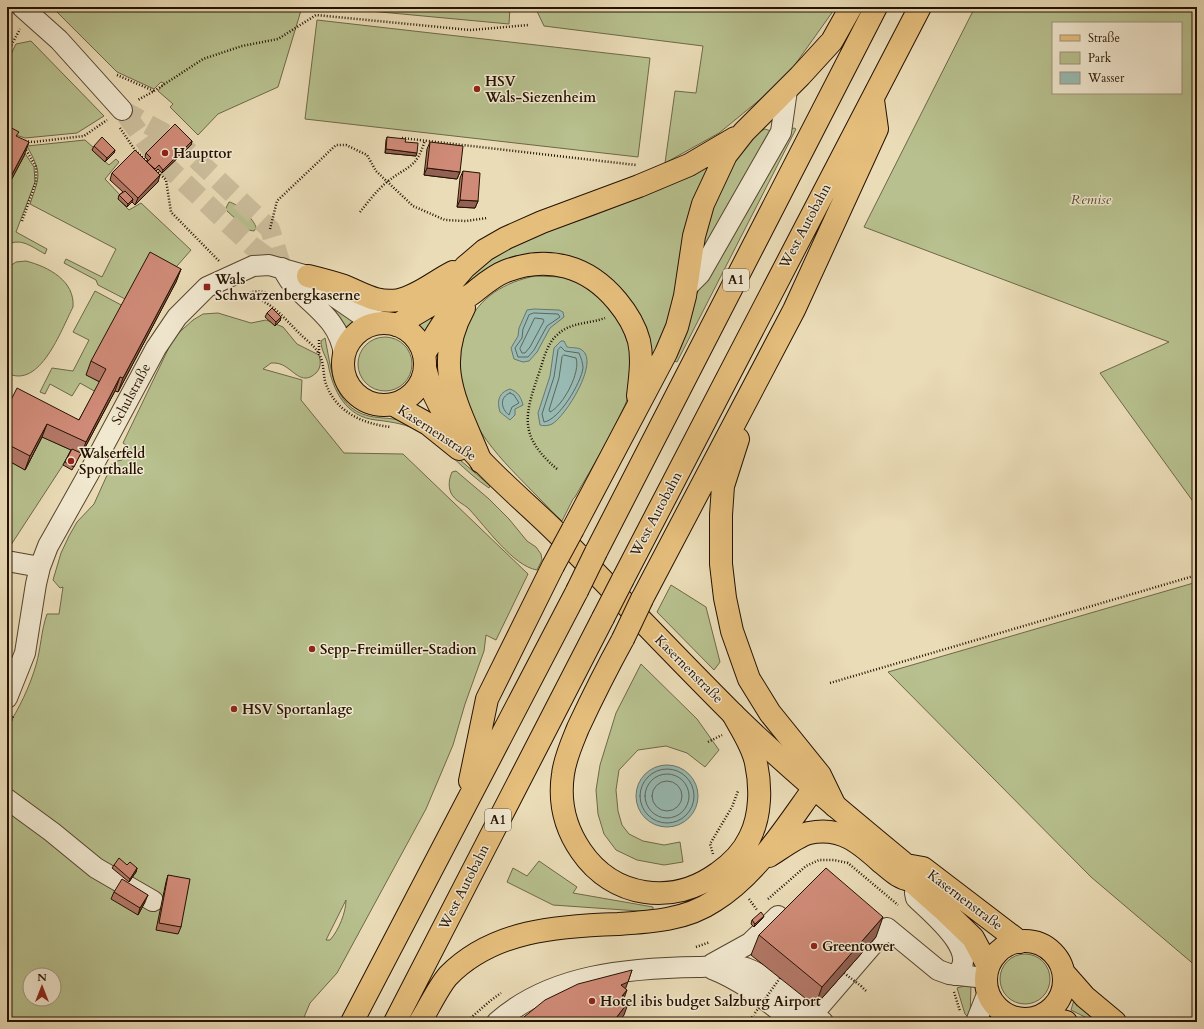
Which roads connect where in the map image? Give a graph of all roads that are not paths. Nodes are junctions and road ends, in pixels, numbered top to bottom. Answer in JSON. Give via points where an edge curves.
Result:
{"nodes":[{"id":1,"x":22,"y":7,"type":"edge"},
{"id":2,"x":851,"y":7,"type":"edge"},
{"id":3,"x":876,"y":7,"type":"edge"},
{"id":4,"x":920,"y":7,"type":"edge"},
{"id":5,"x":787,"y":90,"type":"junction"},
{"id":6,"x":873,"y":100,"type":"junction"},
{"id":7,"x":122,"y":110,"type":"tunnel mouth"},
{"id":8,"x":744,"y":132,"type":"junction"},
{"id":9,"x":465,"y":267,"type":"junction"},
{"id":10,"x":282,"y":268,"type":"junction"},
{"id":11,"x":308,"y":276,"type":"junction"},
{"id":12,"x":686,"y":288,"type":"junction"},
{"id":13,"x":472,"y":294,"type":"junction"},
{"id":14,"x":392,"y":324,"type":"junction"},
{"id":15,"x":344,"y":355,"type":"junction"},
{"id":16,"x":425,"y":361,"type":"junction"},
{"id":17,"x":392,"y":404,"type":"junction"},
{"id":18,"x":746,"y":405,"type":"junction"},
{"id":19,"x":637,"y":406,"type":"junction"},
{"id":20,"x":481,"y":462,"type":"junction"},
{"id":21,"x":7,"y":561,"type":"edge"},
{"id":22,"x":40,"y":567,"type":"junction"},
{"id":23,"x":11,"y":705,"type":"edge"},
{"id":24,"x":726,"y":721,"type":"junction"},
{"id":25,"x":814,"y":788,"type":"junction"},
{"id":26,"x":7,"y":799,"type":"edge"},
{"id":27,"x":835,"y":806,"type":"junction"},
{"id":28,"x":465,"y":808,"type":"junction"},
{"id":29,"x":759,"y":862,"type":"junction"},
{"id":30,"x":908,"y":872,"type":"junction"},
{"id":31,"x":153,"y":901,"type":"dead end"},
{"id":32,"x":790,"y":905,"type":"edge"},
{"id":33,"x":870,"y":915,"type":"edge"},
{"id":34,"x":887,"y":928,"type":"junction"},
{"id":35,"x":1020,"y":942,"type":"junction"},
{"id":36,"x":707,"y":967,"type":"junction"},
{"id":37,"x":947,"y":972,"type":"junction"},
{"id":38,"x":1063,"y":972,"type":"junction"},
{"id":39,"x":727,"y":974,"type":"junction"},
{"id":40,"x":987,"y":979,"type":"junction"},
{"id":41,"x":818,"y":1018,"type":"edge"},
{"id":42,"x":1030,"y":1019,"type":"edge"},
{"id":43,"x":352,"y":1022,"type":"edge"},
{"id":44,"x":395,"y":1022,"type":"edge"},
{"id":45,"x":420,"y":1022,"type":"edge"},
{"id":46,"x":497,"y":1022,"type":"edge"},
{"id":47,"x":794,"y":1022,"type":"edge"},
{"id":48,"x":976,"y":1022,"type":"edge"},
{"id":49,"x":1066,"y":1022,"type":"edge"},
{"id":50,"x":1115,"y":1022,"type":"edge"}],
"edges":[{"from":1,"to":7,"type":"street","via":[[59,40]]},
{"from":2,"to":5,"type":"main road","via":[[832,41]]},
{"from":3,"to":28,"type":"main road","number":"A1","bridge":true},
{"from":4,"to":6,"type":"main road","name":"West Autobahn","number":"A1"},
{"from":5,"to":8,"type":"main road"},
{"from":5,"to":12,"type":"street","via":[[781,132],[700,274]]},
{"from":6,"to":18,"type":"main road","via":[[877,129],[794,310]]},
{"from":6,"to":44,"type":"main road","name":"West Autobahn","number":"A1","bridge":true,"via":[[784,265]]},
{"from":8,"to":9,"type":"main road","via":[[689,165],[506,238],[485,250]]},
{"from":8,"to":12,"type":"main road","via":[[726,155],[703,204],[694,236]]},
{"from":9,"to":11,"type":"main road","via":[[413,295],[387,301],[373,299],[344,286]]},
{"from":9,"to":14,"type":"main road","via":[[434,303]]},
{"from":10,"to":11,"type":"street","name":"Kasernenstraße"},
{"from":10,"to":15,"type":"street","name":"Kasernenstraße","via":[[293,285],[335,326],[341,337]]},
{"from":10,"to":22,"type":"street","name":"Schulstraße","via":[[269,265],[254,266],[226,277],[207,287],[177,316],[156,348],[48,546]]},
{"from":11,"to":14,"type":"street","name":"Kasernenstraße","via":[[364,317]]},
{"from":12,"to":19,"type":"main road","via":[[677,327]]},
{"from":13,"to":16,"type":"main road","via":[[459,302],[450,313]]},
{"from":13,"to":19,"type":"main road","via":[[486,282],[505,272],[526,266],[552,264],[566,266],[589,275],[607,289],[622,306],[632,322],[639,341],[642,360]]},
{"from":13,"to":20,"type":"main road","via":[[463,310],[450,346],[448,372],[457,408]]},
{"from":14,"to":15,"type":"main road","via":[[372,324],[359,331]]},
{"from":14,"to":16,"type":"main road","name":"Kasernenstraße","via":[[415,336]]},
{"from":15,"to":17,"type":"main road","name":"Kasernenstraße","via":[[345,375],[355,392],[372,403]]},
{"from":16,"to":17,"type":"main road","name":"Kasernenstraße","via":[[422,381],[415,392],[404,400]]},
{"from":16,"to":20,"type":"main road","name":"Kasernenstraße","via":[[430,388],[445,417]]},
{"from":17,"to":20,"type":"main road","name":"Kasernenstraße","via":[[428,424],[460,450]]},
{"from":18,"to":24,"type":"main road","bridge":true,"via":[[642,599],[568,752],[561,797],[565,821],[589,864],[611,881],[641,892],[676,892],[705,883],[732,863],[750,838],[758,813],[759,785],[756,762]]},
{"from":18,"to":27,"type":"main road","via":[[737,445],[723,486],[721,515],[721,564],[732,631],[749,679],[770,713],[820,775]]},
{"from":19,"to":28,"type":"main road","bridge":true,"via":[[487,699]]},
{"from":20,"to":24,"type":"main road","name":"Kasernenstraße","via":[[539,515]]},
{"from":21,"to":22,"type":"street"},
{"from":22,"to":23,"type":"street","name":"Schulstraße","via":[[25,653]]},
{"from":24,"to":25,"type":"main road","name":"Kasernenstraße"},
{"from":25,"to":27,"type":"main road","name":"Kasernenstraße"},
{"from":25,"to":29,"type":"main road"},
{"from":26,"to":31,"type":"street","via":[[96,868]]},
{"from":27,"to":30,"type":"main road","name":"Kasernenstraße"},
{"from":28,"to":43,"type":"main road","number":"A1"},
{"from":29,"to":30,"type":"main road","via":[[808,833],[826,831],[846,835],[901,878]]},
{"from":29,"to":45,"type":"main road","via":[[714,902],[692,912],[651,922],[558,928],[526,933],[498,942],[478,952],[447,977]]},
{"from":30,"to":35,"type":"main road","name":"Kasernenstraße","via":[[923,868]]},
{"from":30,"to":37,"type":"street","via":[[916,898],[957,941],[963,952],[964,963],[961,970]]},
{"from":30,"to":40,"type":"main road","name":"Kasernenstraße","via":[[973,938]]},
{"from":32,"to":36,"type":"street","via":[[750,943]]},
{"from":33,"to":34,"type":"street"},
{"from":34,"to":37,"type":"street"},
{"from":34,"to":41,"type":"street"},
{"from":35,"to":38,"type":"main road","via":[[1031,942],[1052,952]]},
{"from":35,"to":40,"type":"main road","via":[[1001,950]]},
{"from":36,"to":39,"type":"street"},
{"from":36,"to":41,"type":"street","via":[[730,964],[747,969],[773,982]]},
{"from":36,"to":46,"type":"street","via":[[612,973],[566,983],[536,996]]},
{"from":37,"to":40,"type":"street"},
{"from":38,"to":42,"type":"main road","via":[[1064,985],[1060,998],[1052,1008]]},
{"from":38,"to":50,"type":"main road","via":[[1085,997]]},
{"from":39,"to":41,"type":"street","via":[[736,974],[755,983],[802,1018]]},
{"from":39,"to":47,"type":"street"},
{"from":40,"to":42,"type":"main road","via":[[993,1002],[1001,1011],[1010,1016]]},
{"from":40,"to":48,"type":"street"},
{"from":42,"to":49,"type":"main road"}]}
